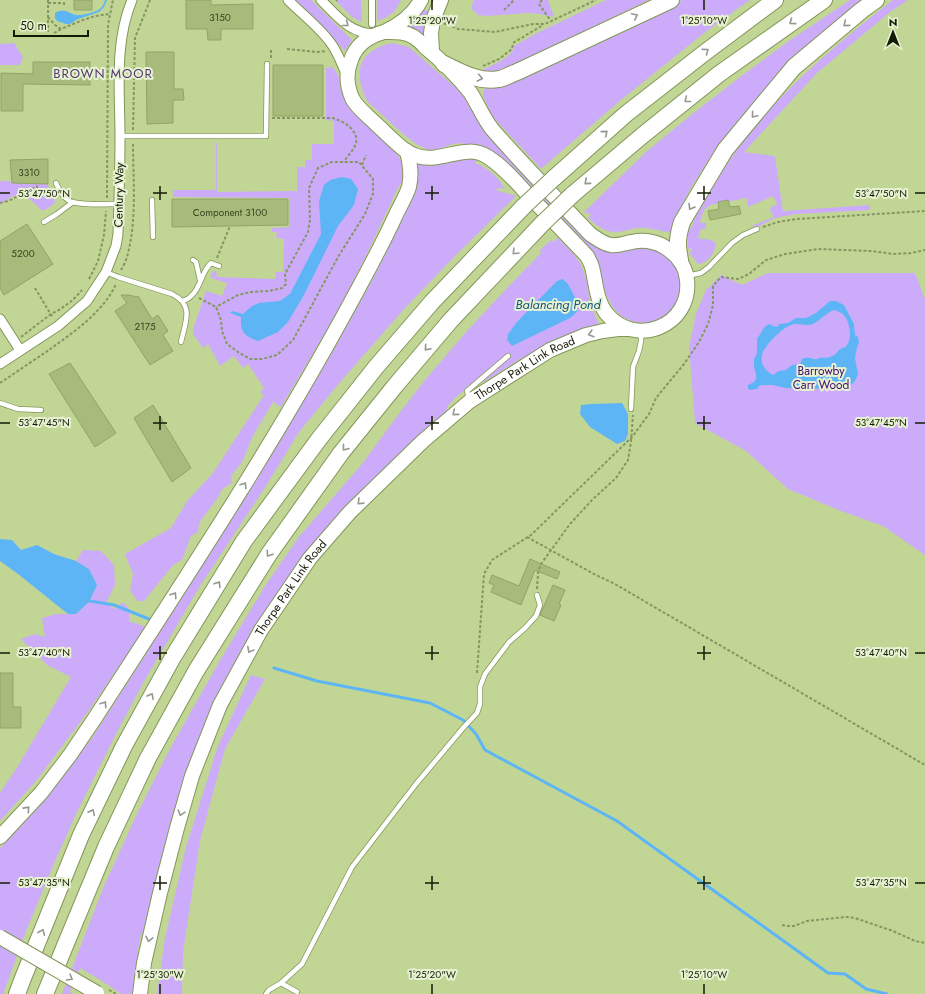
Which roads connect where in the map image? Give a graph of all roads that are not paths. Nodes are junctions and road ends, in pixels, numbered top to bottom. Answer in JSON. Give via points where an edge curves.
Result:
{"nodes":[{"id":1,"x":132,"y":0,"type":"edge"},
{"id":2,"x":288,"y":0,"type":"edge"},
{"id":3,"x":321,"y":0,"type":"edge"},
{"id":4,"x":372,"y":0,"type":"edge"},
{"id":5,"x":421,"y":0,"type":"edge"},
{"id":6,"x":441,"y":0,"type":"edge"},
{"id":7,"x":670,"y":0,"type":"edge"},
{"id":8,"x":775,"y":0,"type":"edge"},
{"id":9,"x":824,"y":0,"type":"edge"},
{"id":10,"x":876,"y":0,"type":"edge"},
{"id":11,"x":378,"y":30,"type":"junction"},
{"id":12,"x":432,"y":52,"type":"junction"},
{"id":13,"x":267,"y":64,"type":"dead end"},
{"id":14,"x":444,"y":64,"type":"junction"},
{"id":15,"x":347,"y":78,"type":"junction"},
{"id":16,"x":120,"y":136,"type":"junction"},
{"id":17,"x":407,"y":151,"type":"junction"},
{"id":18,"x":56,"y":183,"type":"dead end"},
{"id":19,"x":152,"y":200,"type":"dead end"},
{"id":20,"x":73,"y":202,"type":"junction"},
{"id":21,"x":119,"y":204,"type":"junction"},
{"id":22,"x":44,"y":222,"type":"dead end"},
{"id":23,"x":757,"y":229,"type":"road end"},
{"id":24,"x":153,"y":237,"type":"dead end"},
{"id":25,"x":193,"y":260,"type":"dead end"},
{"id":26,"x":680,"y":260,"type":"junction"},
{"id":27,"x":217,"y":265,"type":"road end"},
{"id":28,"x":106,"y":272,"type":"junction"},
{"id":29,"x":687,"y":276,"type":"junction"},
{"id":30,"x":200,"y":280,"type":"junction"},
{"id":31,"x":182,"y":301,"type":"junction"},
{"id":32,"x":0,"y":319,"type":"edge"},
{"id":33,"x":635,"y":330,"type":"junction"},
{"id":34,"x":181,"y":342,"type":"dead end"},
{"id":35,"x":20,"y":350,"type":"junction"},
{"id":36,"x":508,"y":356,"type":"dead end"},
{"id":37,"x":0,"y":364,"type":"edge"},
{"id":38,"x":470,"y":402,"type":"junction"},
{"id":39,"x":0,"y":403,"type":"edge"},
{"id":40,"x":631,"y":409,"type":"dead end"},
{"id":41,"x":41,"y":410,"type":"dead end"},
{"id":42,"x":537,"y":595,"type":"road end"},
{"id":43,"x":0,"y":837,"type":"edge"},
{"id":44,"x":0,"y":937,"type":"edge"},
{"id":45,"x":281,"y":983,"type":"junction"},
{"id":46,"x":297,"y":992,"type":"dead end"},
{"id":47,"x":17,"y":994,"type":"edge"},
{"id":48,"x":45,"y":994,"type":"edge"},
{"id":49,"x":98,"y":994,"type":"edge"},
{"id":50,"x":140,"y":994,"type":"edge"},
{"id":51,"x":266,"y":994,"type":"edge"}],
"edges":[{"from":1,"to":16,"type":"street","name":"Century Way","via":[[123,30],[119,60]]},
{"from":2,"to":15,"type":"street","via":[[325,35]]},
{"from":3,"to":11,"type":"street","one_way":true,"via":[[348,26],[368,34]]},
{"from":4,"to":11,"type":"street"},
{"from":5,"to":11,"type":"highway","via":[[409,16],[398,25]]},
{"from":6,"to":12,"type":"highway","via":[[433,20]]},
{"from":14,"to":7,"type":"highway","one_way":true,"via":[[480,79],[500,79]]},
{"from":47,"to":8,"type":"highway","one_way":true,"bridge":true,"via":[[81,835],[124,746],[173,656],[244,542],[319,439],[432,302],[524,206],[626,114]]},
{"from":9,"to":48,"type":"highway","one_way":true,"bridge":true,"via":[[719,74],[572,195],[451,320],[341,453],[269,554],[196,671],[148,758],[106,847]]},
{"from":10,"to":26,"type":"highway","one_way":true,"via":[[794,68],[725,150],[682,222],[677,248]]},
{"from":11,"to":12,"type":"highway","via":[[407,33]]},
{"from":11,"to":15,"type":"highway","via":[[353,54]]},
{"from":12,"to":14,"type":"highway"},
{"from":13,"to":16,"type":"lane","via":[[266,136]]},
{"from":14,"to":26,"type":"highway","via":[[470,93],[491,128],[590,234],[610,245],[641,241],[656,243]]},
{"from":15,"to":17,"type":"highway","via":[[353,100],[359,108]]},
{"from":16,"to":21,"type":"street","name":"Century Way"},
{"from":17,"to":33,"type":"highway","via":[[426,157],[476,152],[488,157],[505,170],[587,256],[605,311],[620,325]]},
{"from":43,"to":17,"type":"highway","one_way":true,"via":[[41,793],[70,755],[294,404],[376,256],[408,188],[411,174]]},
{"from":18,"to":20,"type":"lane","via":[[61,194]]},
{"from":19,"to":24,"type":"lane"},
{"from":20,"to":21,"type":"lane"},
{"from":20,"to":22,"type":"lane"},
{"from":21,"to":28,"type":"street","name":"Century Way","via":[[116,246]]},
{"from":23,"to":29,"type":"lane","via":[[732,243],[701,273]]},
{"from":25,"to":30,"type":"lane","via":[[196,262]]},
{"from":26,"to":29,"type":"highway"},
{"from":27,"to":30,"type":"lane","via":[[209,264]]},
{"from":28,"to":31,"type":"lane","via":[[178,296]]},
{"from":28,"to":35,"type":"street","name":"Century Way","via":[[87,301],[58,326]]},
{"from":29,"to":33,"type":"highway","name":"Thorpe Park Link Road","via":[[687,294],[677,315],[659,328]]},
{"from":30,"to":31,"type":"lane","via":[[190,298]]},
{"from":31,"to":34,"type":"lane","via":[[187,311]]},
{"from":32,"to":35,"type":"street"},
{"from":33,"to":38,"type":"highway","name":"Thorpe Park Link Road","one_way":true,"via":[[603,331],[550,350]]},
{"from":33,"to":40,"type":"lane","via":[[640,341],[633,367]]},
{"from":35,"to":37,"type":"street","name":"Century Way"},
{"from":36,"to":38,"type":"lane","via":[[467,391]]},
{"from":38,"to":50,"type":"highway","name":"Thorpe Park Link Road","one_way":true,"via":[[423,441],[350,512],[310,558],[261,630],[220,705],[192,776],[158,900]]},
{"from":39,"to":41,"type":"lane","via":[[18,409]]},
{"from":42,"to":45,"type":"lane","via":[[540,605],[536,616],[509,642],[485,674],[480,687],[477,714],[416,784],[352,867],[302,964]]},
{"from":44,"to":49,"type":"highway","one_way":true,"bridge":true},
{"from":45,"to":46,"type":"lane"},
{"from":45,"to":51,"type":"lane"}]}
